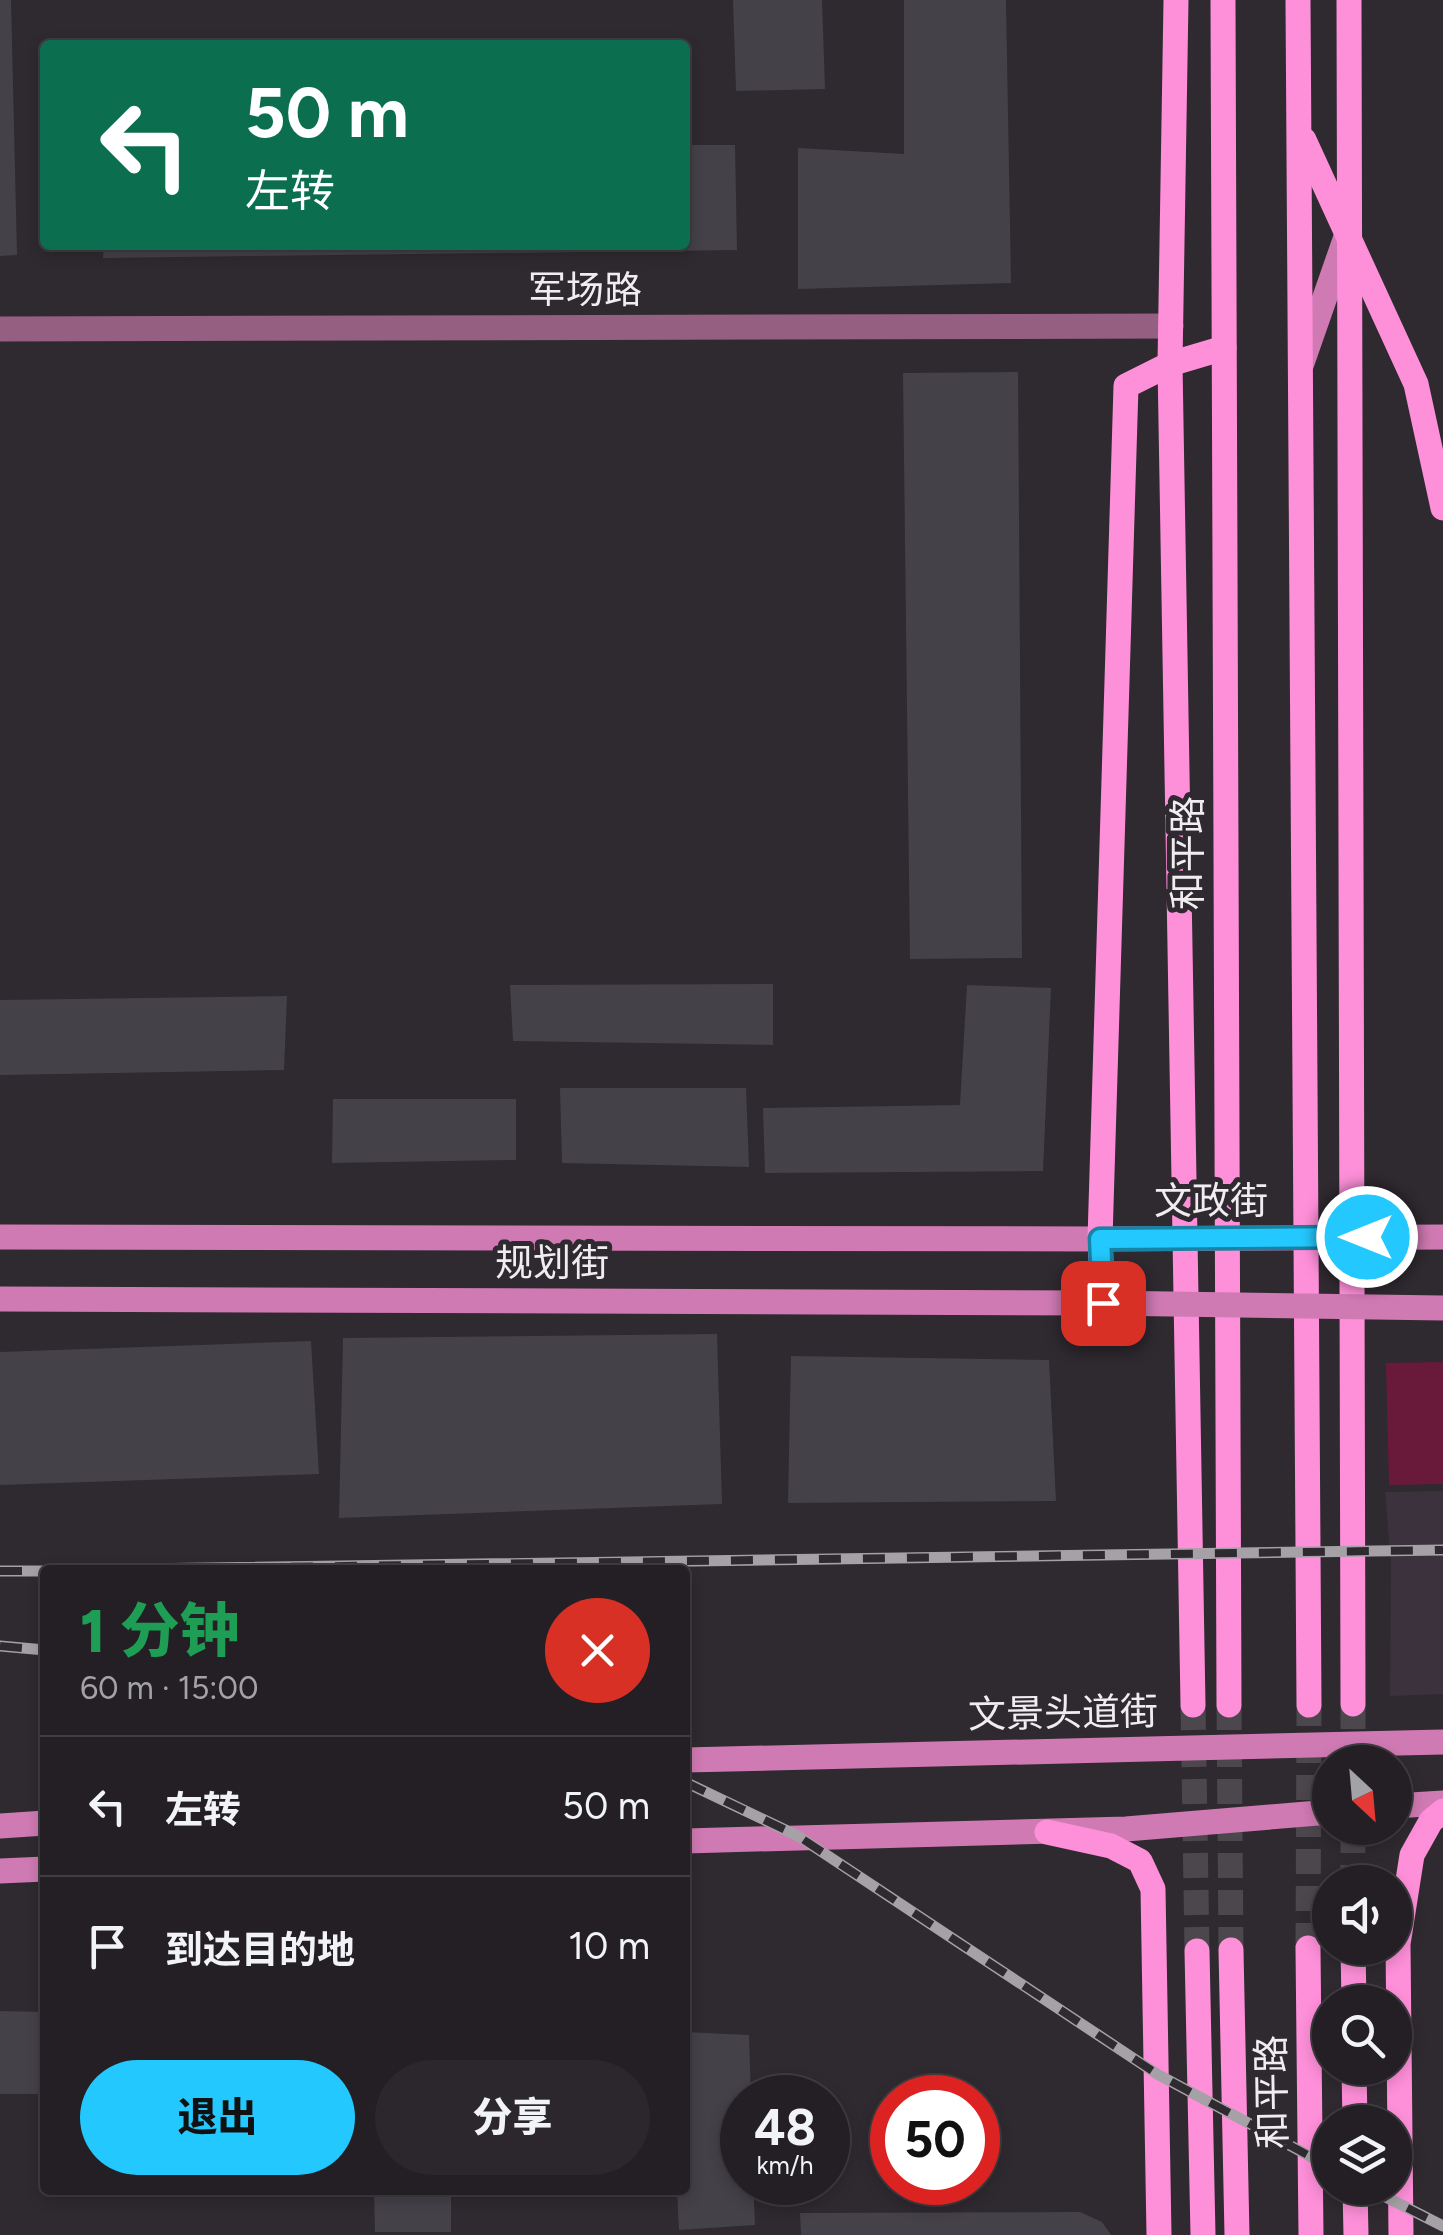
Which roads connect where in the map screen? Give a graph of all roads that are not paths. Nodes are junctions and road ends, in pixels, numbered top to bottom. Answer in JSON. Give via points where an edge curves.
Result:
{"nodes":[{"id":1,"x":1176,"y":0,"type":"edge"},
{"id":2,"x":1223,"y":0,"type":"edge"},
{"id":3,"x":1298,"y":0,"type":"edge"},
{"id":4,"x":1349,"y":0,"type":"edge"},
{"id":5,"x":1299,"y":131,"type":"junction"},
{"id":6,"x":1348,"y":234,"type":"junction"},
{"id":7,"x":1171,"y":326,"type":"junction"},
{"id":8,"x":0,"y":329,"type":"edge"},
{"id":9,"x":1224,"y":348,"type":"junction"},
{"id":10,"x":1170,"y":364,"type":"junction"},
{"id":11,"x":1300,"y":368,"type":"junction"},
{"id":12,"x":1443,"y":508,"type":"edge"},
{"id":13,"x":0,"y":1237,"type":"edge"},
{"id":14,"x":1443,"y":1237,"type":"edge"},
{"id":15,"x":1100,"y":1239,"type":"junction"},
{"id":16,"x":0,"y":1299,"type":"edge"},
{"id":17,"x":1103,"y":1303,"type":"junction"},
{"id":18,"x":1443,"y":1308,"type":"edge"},
{"id":19,"x":1310,"y":1704,"type":"tunnel mouth"},
{"id":20,"x":1353,"y":1704,"type":"tunnel mouth"},
{"id":21,"x":1228,"y":1705,"type":"tunnel mouth"},
{"id":22,"x":1193,"y":1706,"type":"tunnel mouth"},
{"id":23,"x":1443,"y":1742,"type":"edge"},
{"id":24,"x":690,"y":1760,"type":"edge"},
{"id":25,"x":1443,"y":1803,"type":"edge"},
{"id":26,"x":1412,"y":1805,"type":"edge"},
{"id":27,"x":1443,"y":1811,"type":"edge"},
{"id":28,"x":1312,"y":1813,"type":"edge"},
{"id":29,"x":40,"y":1824,"type":"edge"},
{"id":30,"x":0,"y":1826,"type":"edge"},
{"id":31,"x":1047,"y":1832,"type":"junction"},
{"id":32,"x":690,"y":1841,"type":"edge"},
{"id":33,"x":40,"y":1869,"type":"edge"},
{"id":34,"x":0,"y":1870,"type":"edge"},
{"id":35,"x":1308,"y":1948,"type":"tunnel mouth"},
{"id":36,"x":1231,"y":1950,"type":"tunnel mouth"},
{"id":37,"x":1197,"y":1951,"type":"tunnel mouth"},
{"id":38,"x":1355,"y":2205,"type":"edge"},
{"id":39,"x":1159,"y":2235,"type":"edge"},
{"id":40,"x":1202,"y":2235,"type":"edge"},
{"id":41,"x":1237,"y":2235,"type":"edge"},
{"id":42,"x":1311,"y":2235,"type":"edge"},
{"id":43,"x":1356,"y":2235,"type":"edge"},
{"id":44,"x":1401,"y":2235,"type":"edge"}],
"edges":[{"from":1,"to":7,"type":"main road"},
{"from":2,"to":9,"type":"main road","name":"和平路"},
{"from":3,"to":5,"type":"main road"},
{"from":4,"to":6,"type":"main road"},
{"from":5,"to":6,"type":"main road"},
{"from":5,"to":11,"type":"main road"},
{"from":6,"to":11,"type":"main road"},
{"from":6,"to":12,"type":"main road","via":[[1416,384]]},
{"from":6,"to":20,"type":"main road"},
{"from":7,"to":8,"type":"street","name":"军场路"},
{"from":7,"to":10,"type":"main road"},
{"from":9,"to":10,"type":"main road"},
{"from":9,"to":21,"type":"main road","name":"和平路"},
{"from":10,"to":15,"type":"main road","via":[[1126,386]]},
{"from":10,"to":22,"type":"main road"},
{"from":11,"to":19,"type":"main road"},
{"from":13,"to":15,"type":"main road","name":"规划街"},
{"from":14,"to":15,"type":"main road","name":"文政街","bridge":true},
{"from":15,"to":17,"type":"main road"},
{"from":16,"to":17,"type":"main road","name":"规划街"},
{"from":17,"to":18,"type":"main road","bridge":true},
{"from":23,"to":24,"type":"main road","name":"文景头道街"},
{"from":25,"to":26,"type":"main road"},
{"from":27,"to":44,"type":"main road","via":[[1412,1855],[1398,1944]]},
{"from":28,"to":31,"type":"main road"},
{"from":29,"to":30,"type":"main road"},
{"from":31,"to":32,"type":"main road"},
{"from":31,"to":39,"type":"main road","via":[[1111,1846],[1140,1861],[1153,1889]]},
{"from":33,"to":34,"type":"main road"},
{"from":35,"to":42,"type":"main road","name":"和平路"},
{"from":36,"to":41,"type":"main road","name":"和平路"},
{"from":37,"to":40,"type":"main road"},
{"from":38,"to":43,"type":"main road"}]}
